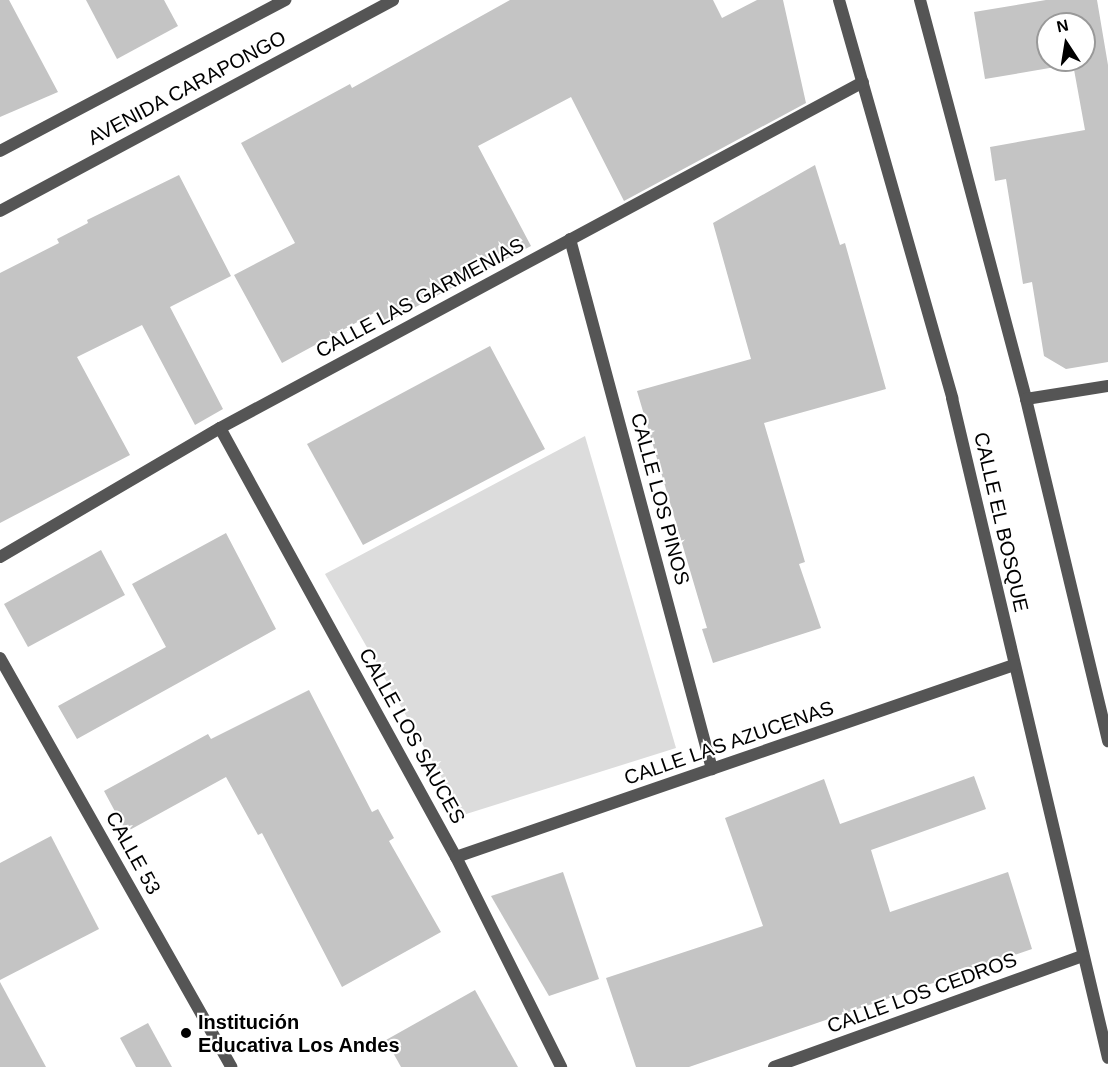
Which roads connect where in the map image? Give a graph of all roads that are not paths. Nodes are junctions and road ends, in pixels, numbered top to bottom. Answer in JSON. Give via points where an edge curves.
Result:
{"nodes":[{"id":1,"x":285,"y":0,"type":"edge"},
{"id":2,"x":393,"y":0,"type":"edge"},
{"id":3,"x":839,"y":0,"type":"edge"},
{"id":4,"x":920,"y":0,"type":"edge"},
{"id":5,"x":863,"y":82,"type":"junction"},
{"id":6,"x":0,"y":151,"type":"edge"},
{"id":7,"x":0,"y":211,"type":"edge"},
{"id":8,"x":570,"y":239,"type":"junction"},
{"id":9,"x":1108,"y":386,"type":"edge"},
{"id":10,"x":1026,"y":399,"type":"junction"},
{"id":11,"x":220,"y":428,"type":"junction"},
{"id":12,"x":0,"y":557,"type":"edge"},
{"id":13,"x":0,"y":658,"type":"edge"},
{"id":14,"x":1014,"y":665,"type":"junction"},
{"id":15,"x":1108,"y":741,"type":"edge"},
{"id":16,"x":712,"y":769,"type":"junction"},
{"id":17,"x":456,"y":857,"type":"junction"},
{"id":18,"x":1082,"y":956,"type":"junction"},
{"id":19,"x":1108,"y":1058,"type":"edge"},
{"id":20,"x":231,"y":1067,"type":"edge"},
{"id":21,"x":561,"y":1067,"type":"edge"},
{"id":22,"x":774,"y":1067,"type":"edge"}],
"edges":[{"from":1,"to":6,"type":"street","name":"AVENIDA CARAPONGO"},
{"from":2,"to":7,"type":"street","name":"AVENIDA CARAPONGO"},
{"from":3,"to":5,"type":"street","name":"CALLE EL BOSQUE"},
{"from":4,"to":10,"type":"street"},
{"from":5,"to":8,"type":"street","name":"CALLE LAS GARMENIAS"},
{"from":5,"to":14,"type":"street","name":"CALLE EL BOSQUE","via":[[952,398]]},
{"from":8,"to":11,"type":"street","name":"CALLE LAS GARMENIAS"},
{"from":8,"to":16,"type":"street","name":"CALLE LOS PINOS"},
{"from":9,"to":10,"type":"street"},
{"from":10,"to":15,"type":"street"},
{"from":11,"to":12,"type":"street","name":"CALLE LAS GARMENIAS"},
{"from":11,"to":17,"type":"street","name":"CALLE LOS SAUCES"},
{"from":13,"to":20,"type":"street","name":"CALLE 53"},
{"from":14,"to":16,"type":"street","name":"CALLE LAS AZUCENAS"},
{"from":14,"to":18,"type":"street","name":"CALLE EL BOSQUE"},
{"from":16,"to":17,"type":"street","name":"CALLE LAS AZUCENAS"},
{"from":17,"to":21,"type":"street","name":"CALLE LOS SAUCES"},
{"from":18,"to":19,"type":"street","name":"CALLE EL BOSQUE"},
{"from":18,"to":22,"type":"street","name":"CALLE LOS CEDROS"}]}
